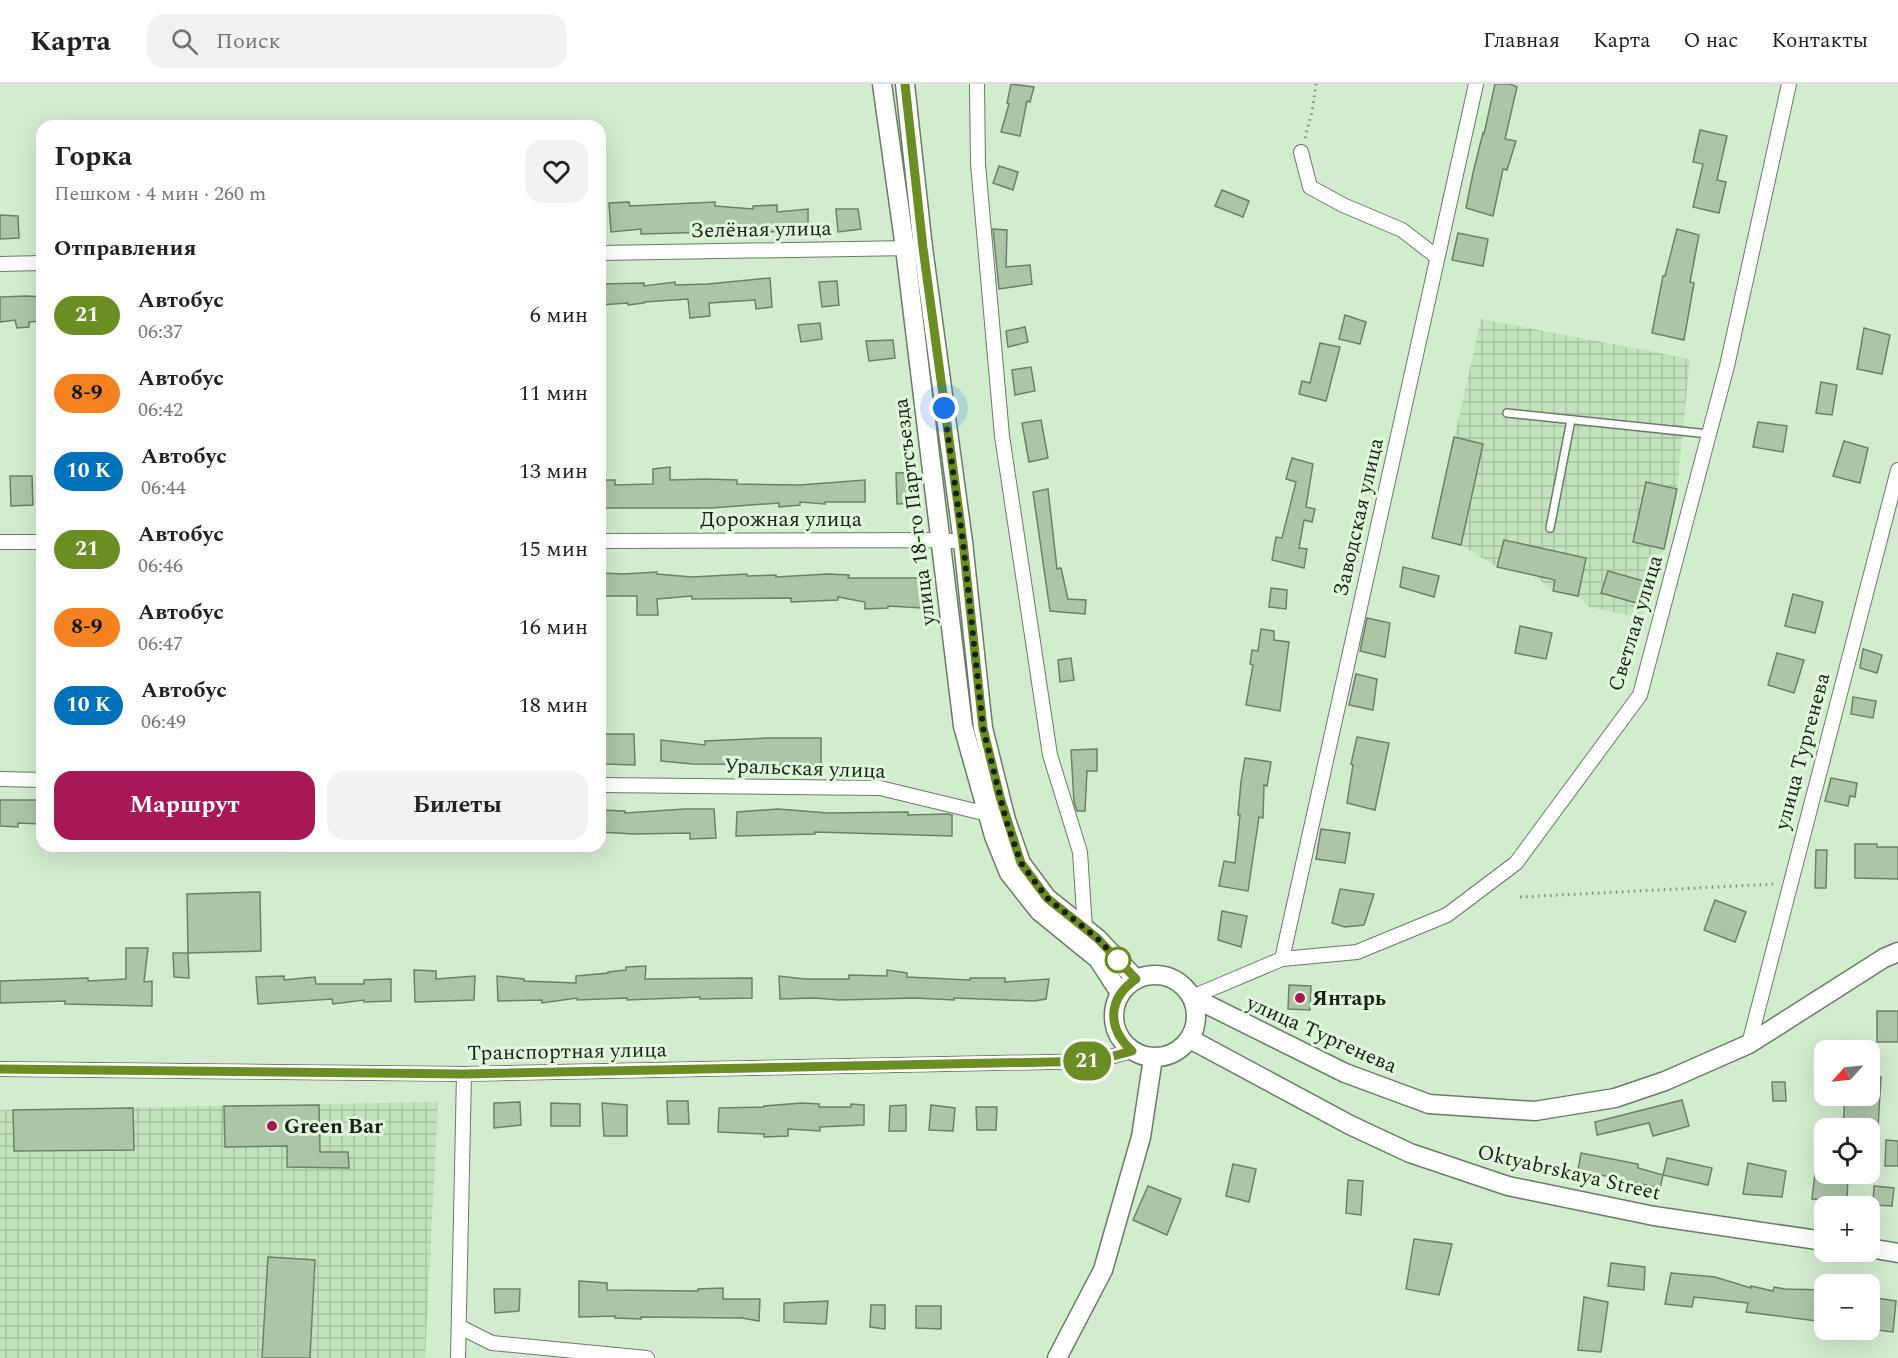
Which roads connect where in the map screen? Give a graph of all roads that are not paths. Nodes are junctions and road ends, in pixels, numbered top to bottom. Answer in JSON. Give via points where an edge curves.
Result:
{"nodes":[{"id":1,"x":882,"y":84,"type":"edge"},
{"id":2,"x":904,"y":84,"type":"edge"},
{"id":3,"x":977,"y":84,"type":"edge"},
{"id":4,"x":1476,"y":84,"type":"edge"},
{"id":5,"x":1789,"y":84,"type":"edge"},
{"id":6,"x":1301,"y":152,"type":"road end"},
{"id":7,"x":914,"y":248,"type":"junction"},
{"id":8,"x":606,"y":253,"type":"edge"},
{"id":9,"x":1437,"y":257,"type":"junction"},
{"id":10,"x":36,"y":263,"type":"edge"},
{"id":11,"x":0,"y":264,"type":"edge"},
{"id":12,"x":1507,"y":413,"type":"dead end"},
{"id":13,"x":1571,"y":420,"type":"junction"},
{"id":14,"x":1709,"y":434,"type":"junction"},
{"id":15,"x":1898,"y":470,"type":"edge"},
{"id":16,"x":1550,"y":528,"type":"dead end"},
{"id":17,"x":940,"y":540,"type":"junction"},
{"id":18,"x":606,"y":541,"type":"edge"},
{"id":19,"x":0,"y":542,"type":"edge"},
{"id":20,"x":36,"y":542,"type":"edge"},
{"id":21,"x":963,"y":542,"type":"junction"},
{"id":22,"x":0,"y":779,"type":"edge"},
{"id":23,"x":36,"y":780,"type":"edge"},
{"id":24,"x":606,"y":785,"type":"edge"},
{"id":25,"x":988,"y":814,"type":"junction"},
{"id":26,"x":1006,"y":820,"type":"junction"},
{"id":27,"x":1085,"y":928,"type":"junction"},
{"id":28,"x":1898,"y":952,"type":"edge"},
{"id":29,"x":1282,"y":959,"type":"junction"},
{"id":30,"x":1136,"y":979,"type":"junction"},
{"id":31,"x":1120,"y":993,"type":"junction"},
{"id":32,"x":1192,"y":997,"type":"junction"},
{"id":33,"x":1190,"y":1039,"type":"junction"},
{"id":34,"x":1749,"y":1044,"type":"junction"},
{"id":35,"x":1132,"y":1051,"type":"junction"},
{"id":36,"x":1153,"y":1058,"type":"junction"},
{"id":37,"x":0,"y":1069,"type":"edge"},
{"id":38,"x":464,"y":1074,"type":"junction"},
{"id":39,"x":1814,"y":1240,"type":"edge"},
{"id":40,"x":1880,"y":1250,"type":"edge"},
{"id":41,"x":1898,"y":1252,"type":"edge"},
{"id":42,"x":460,"y":1327,"type":"junction"},
{"id":43,"x":458,"y":1358,"type":"edge"},
{"id":44,"x":647,"y":1358,"type":"edge"},
{"id":45,"x":1057,"y":1358,"type":"edge"}],
"edges":[{"from":1,"to":7,"type":"main road","name":"улица 18-го Партсъезда"},
{"from":2,"to":7,"type":"main road","name":"улица 18-го Партсъезда"},
{"from":3,"to":27,"type":"street","via":[[978,164],[1002,436],[1050,754],[1080,852]]},
{"from":4,"to":9,"type":"street","name":"Заводская улица"},
{"from":5,"to":14,"type":"street","name":"Светлая улица"},
{"from":6,"to":9,"type":"street","via":[[1310,187],[1343,206],[1402,230]]},
{"from":7,"to":8,"type":"street","name":"Зелёная улица"},
{"from":7,"to":17,"type":"main road","name":"улица 18-го Партсъезда"},
{"from":7,"to":21,"type":"main road","name":"улица 18-го Партсъезда"},
{"from":9,"to":29,"type":"street","name":"Заводская улица"},
{"from":10,"to":11,"type":"street"},
{"from":12,"to":13,"type":"lane"},
{"from":13,"to":14,"type":"lane"},
{"from":13,"to":16,"type":"lane"},
{"from":14,"to":29,"type":"street","name":"Светлая улица","via":[[1640,695],[1516,863],[1447,915],[1357,952]]},
{"from":15,"to":34,"type":"street","name":"улица Тургенева"},
{"from":17,"to":18,"type":"street","name":"Дорожная улица"},
{"from":17,"to":21,"type":"street","name":"Дорожная улица"},
{"from":17,"to":25,"type":"main road","name":"улица 18-го Партсъезда","via":[[963,726]]},
{"from":19,"to":20,"type":"street"},
{"from":21,"to":26,"type":"main road","name":"улица 18-го Партсъезда","via":[[983,728]]},
{"from":22,"to":23,"type":"street"},
{"from":24,"to":25,"type":"street","name":"Уральская улица","via":[[880,788]]},
{"from":25,"to":26,"type":"street","name":"Уральская улица"},
{"from":25,"to":31,"type":"main road","name":"улица 18-го Партсъезда","via":[[1009,873],[1039,911],[1098,959]]},
{"from":26,"to":27,"type":"main road","name":"улица 18-го Партсъезда","via":[[1021,863],[1047,898]]},
{"from":27,"to":30,"type":"main road","name":"улица 18-го Партсъезда"},
{"from":28,"to":34,"type":"main road","name":"улица Тургенева"},
{"from":29,"to":32,"type":"street","name":"Светлая улица"},
{"from":30,"to":31,"type":"main road"},
{"from":30,"to":32,"type":"main road","via":[[1161,975],[1174,979]]},
{"from":31,"to":35,"type":"main road","via":[[1113,1018],[1116,1031]]},
{"from":32,"to":33,"type":"main road","via":[[1196,1018]]},
{"from":32,"to":34,"type":"main road","name":"улица Тургенева","via":[[1345,1073],[1429,1104],[1535,1111],[1615,1098]]},
{"from":33,"to":36,"type":"main road","via":[[1174,1053]]},
{"from":33,"to":39,"type":"main road","name":"Oktyabrskaya Street","via":[[1410,1153],[1508,1186],[1654,1216]]},
{"from":35,"to":36,"type":"main road"},
{"from":35,"to":38,"type":"street","name":"Транспортная улица","via":[[1095,1061]]},
{"from":36,"to":45,"type":"main road","via":[[1141,1137],[1103,1270]]},
{"from":37,"to":38,"type":"street","name":"Транспортная улица"},
{"from":38,"to":42,"type":"street"},
{"from":40,"to":41,"type":"main road"},
{"from":42,"to":43,"type":"street"},
{"from":42,"to":44,"type":"street","via":[[492,1344]]}]}
